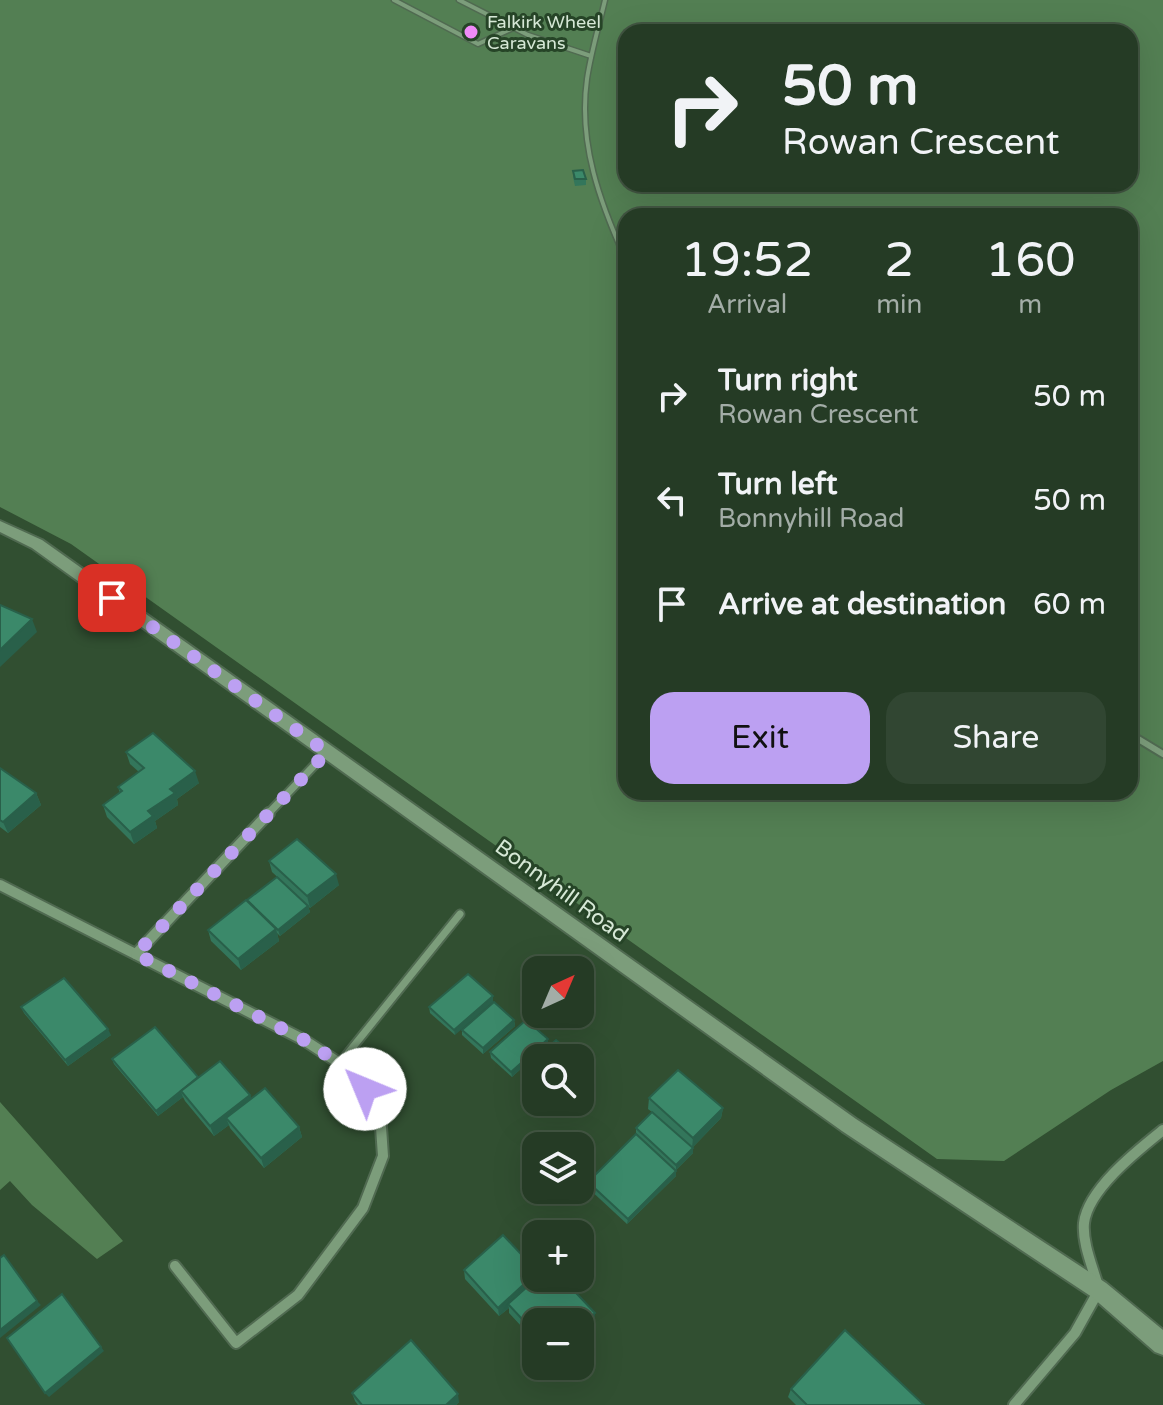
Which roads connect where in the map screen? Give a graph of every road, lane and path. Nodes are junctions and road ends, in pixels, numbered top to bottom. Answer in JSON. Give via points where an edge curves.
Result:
{"nodes":[{"id":1,"x":394,"y":0,"type":"edge"},
{"id":2,"x":459,"y":0,"type":"edge"},
{"id":3,"x":605,"y":0,"type":"edge"},
{"id":4,"x":513,"y":28,"type":"junction"},
{"id":5,"x":591,"y":56,"type":"junction"},
{"id":6,"x":618,"y":243,"type":"edge"},
{"id":7,"x":0,"y":526,"type":"edge"},
{"id":8,"x":1138,"y":739,"type":"edge"},
{"id":9,"x":327,"y":752,"type":"junction"},
{"id":10,"x":1163,"y":754,"type":"edge"},
{"id":11,"x":0,"y":885,"type":"edge"},
{"id":12,"x":460,"y":914,"type":"dead end"},
{"id":13,"x":136,"y":954,"type":"junction"},
{"id":14,"x":340,"y":1063,"type":"junction"},
{"id":15,"x":1163,"y":1130,"type":"edge"},
{"id":16,"x":175,"y":1266,"type":"dead end"},
{"id":17,"x":1099,"y":1290,"type":"junction"},
{"id":18,"x":1163,"y":1344,"type":"edge"},
{"id":19,"x":1014,"y":1405,"type":"edge"}],
"edges":[{"from":1,"to":4,"type":"lane","via":[[478,44]]},
{"from":2,"to":4,"type":"lane"},
{"from":3,"to":5,"type":"lane"},
{"from":4,"to":5,"type":"lane"},
{"from":5,"to":6,"type":"lane","via":[[587,150],[601,208]]},
{"from":7,"to":9,"type":"main road","name":"Bonnyhill Road","via":[[37,544]]},
{"from":8,"to":10,"type":"lane"},
{"from":9,"to":13,"type":"street"},
{"from":9,"to":17,"type":"main road","name":"Bonnyhill Road","via":[[849,1125]]},
{"from":11,"to":13,"type":"street"},
{"from":12,"to":14,"type":"lane"},
{"from":13,"to":14,"type":"street"},
{"from":14,"to":16,"type":"street","via":[[356,1074],[380,1113],[383,1156],[363,1208],[298,1295],[236,1343]]},
{"from":15,"to":17,"type":"street","via":[[1131,1154],[1099,1191],[1084,1223]]},
{"from":17,"to":18,"type":"main road","name":"Bonnyhill Road"},
{"from":17,"to":19,"type":"street","via":[[1075,1333]]}]}
